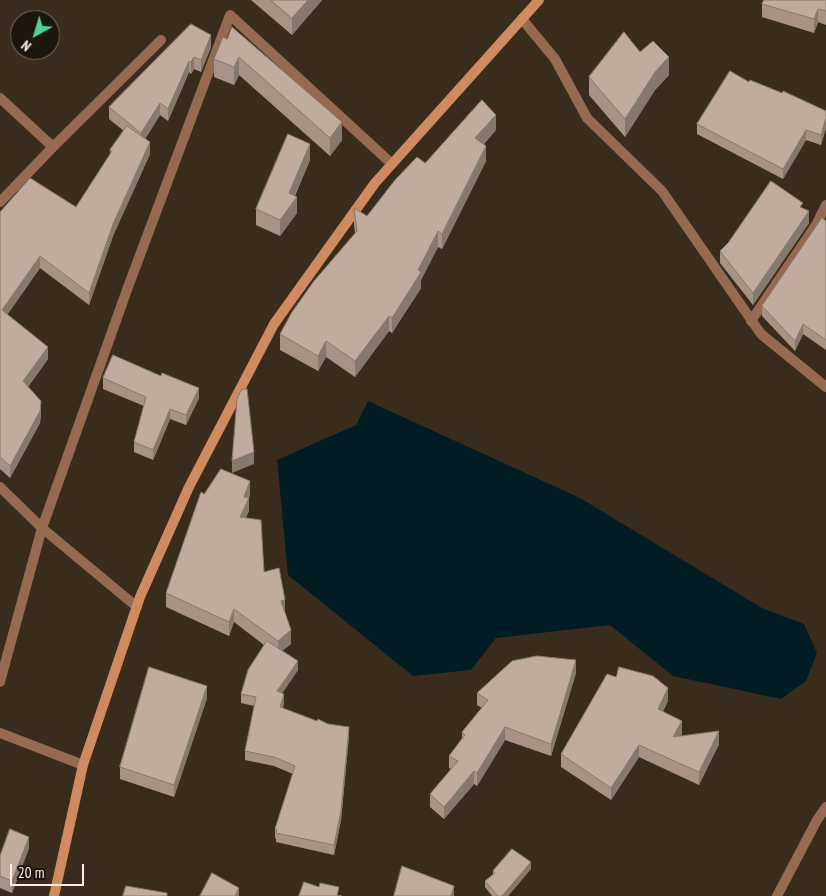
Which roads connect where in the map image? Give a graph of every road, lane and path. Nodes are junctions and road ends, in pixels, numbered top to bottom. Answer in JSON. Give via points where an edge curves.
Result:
{"nodes":[{"id":1,"x":539,"y":0,"type":"edge"},
{"id":2,"x":522,"y":19,"type":"junction"},
{"id":3,"x":161,"y":40,"type":"dead end"},
{"id":4,"x":0,"y":98,"type":"edge"},
{"id":5,"x":52,"y":147,"type":"junction"},
{"id":6,"x":392,"y":164,"type":"junction"},
{"id":7,"x":0,"y":202,"type":"edge"},
{"id":8,"x":826,"y":205,"type":"edge"},
{"id":9,"x":751,"y":321,"type":"junction"},
{"id":10,"x":826,"y":387,"type":"edge"},
{"id":11,"x":0,"y":487,"type":"edge"},
{"id":12,"x":42,"y":528,"type":"junction"},
{"id":13,"x":138,"y":607,"type":"junction"},
{"id":14,"x":0,"y":682,"type":"edge"},
{"id":15,"x":0,"y":732,"type":"edge"},
{"id":16,"x":83,"y":765,"type":"junction"},
{"id":17,"x":826,"y":807,"type":"edge"},
{"id":18,"x":54,"y":896,"type":"edge"},
{"id":19,"x":777,"y":896,"type":"edge"}],
"edges":[{"from":1,"to":2,"type":"main road"},
{"from":2,"to":6,"type":"main road"},
{"from":2,"to":9,"type":"street","via":[[555,59],[588,118],[662,191]]},
{"from":3,"to":5,"type":"street"},
{"from":4,"to":5,"type":"street"},
{"from":5,"to":7,"type":"street"},
{"from":6,"to":12,"type":"street","via":[[230,15]]},
{"from":6,"to":13,"type":"main road","via":[[274,324],[189,487]]},
{"from":8,"to":9,"type":"street"},
{"from":9,"to":10,"type":"street","via":[[761,334]]},
{"from":11,"to":12,"type":"street"},
{"from":12,"to":13,"type":"street"},
{"from":12,"to":14,"type":"street"},
{"from":13,"to":16,"type":"main road"},
{"from":15,"to":16,"type":"street"},
{"from":16,"to":18,"type":"main road"},
{"from":17,"to":19,"type":"street"}]}
